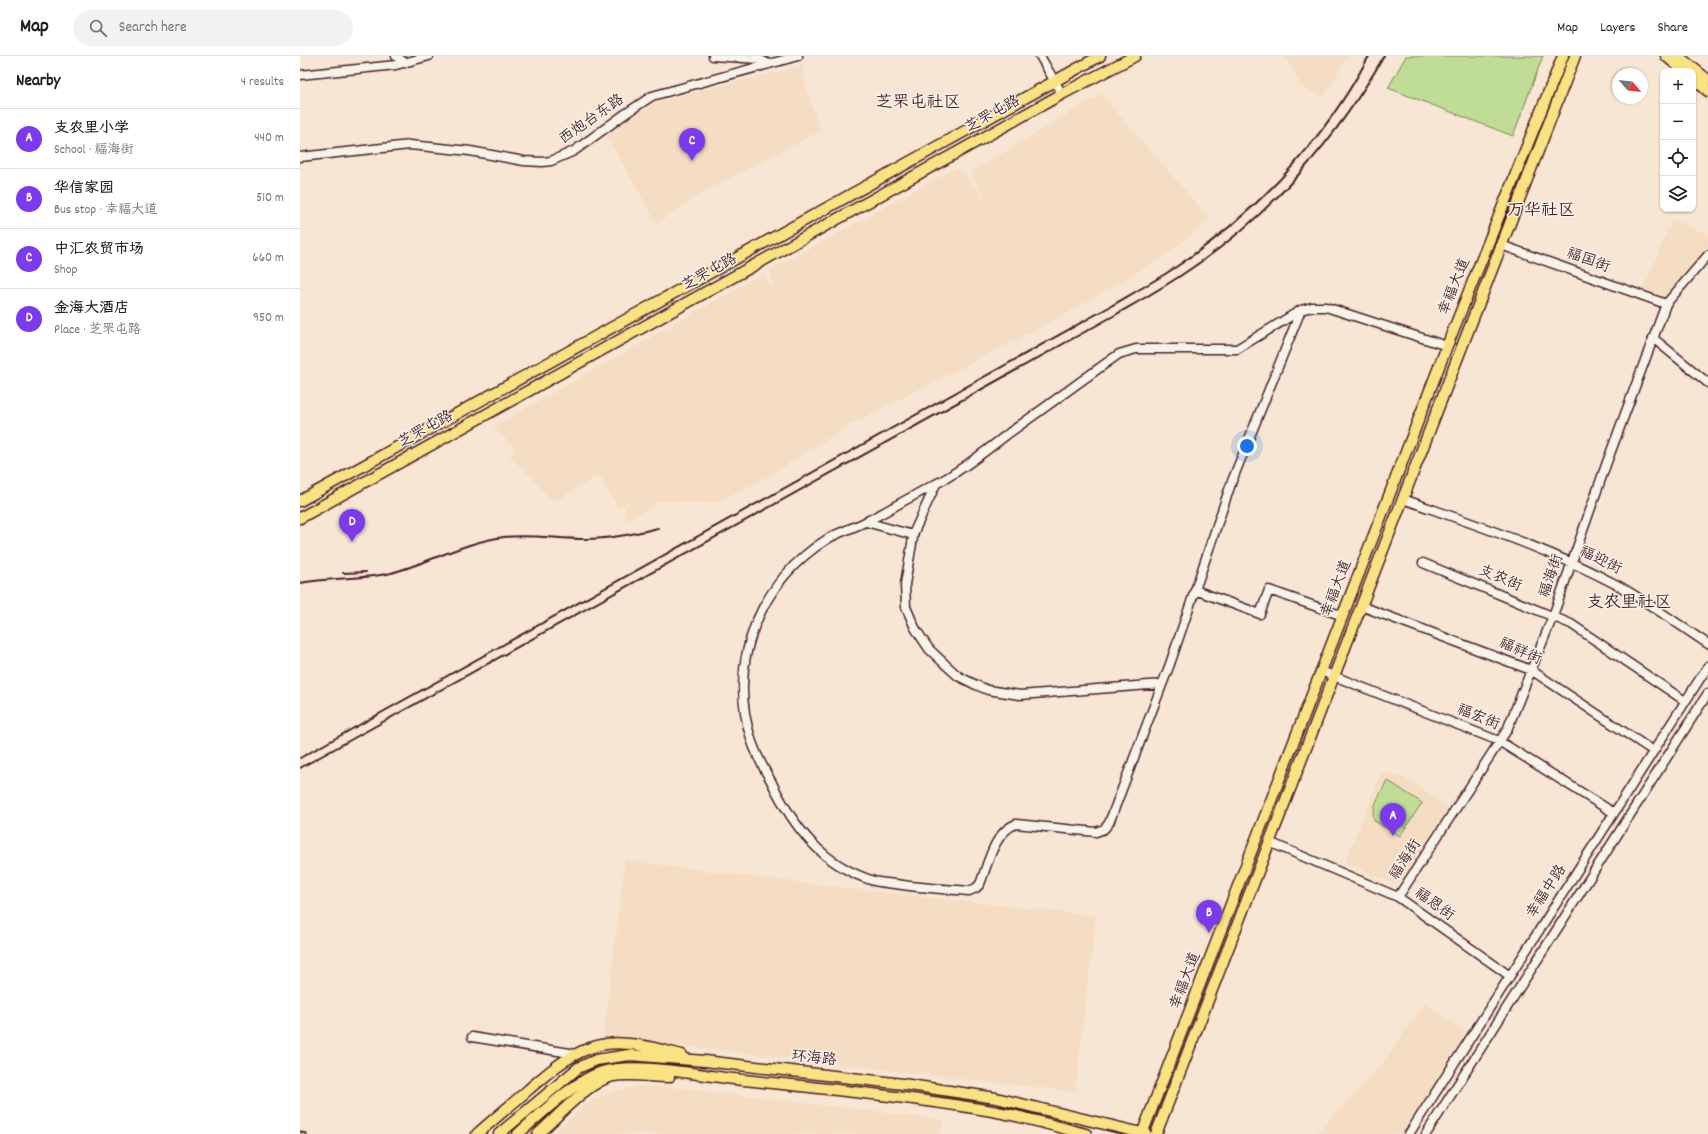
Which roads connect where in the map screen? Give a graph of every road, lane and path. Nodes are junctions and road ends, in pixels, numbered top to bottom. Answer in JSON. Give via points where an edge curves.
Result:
{"nodes":[{"id":1,"x":396,"y":56,"type":"edge"},
{"id":2,"x":430,"y":56,"type":"edge"},
{"id":3,"x":713,"y":56,"type":"edge"},
{"id":4,"x":798,"y":56,"type":"edge"},
{"id":5,"x":1040,"y":56,"type":"edge"},
{"id":6,"x":1100,"y":56,"type":"edge"},
{"id":7,"x":1135,"y":56,"type":"edge"},
{"id":8,"x":1563,"y":56,"type":"edge"},
{"id":9,"x":1575,"y":56,"type":"edge"},
{"id":10,"x":1666,"y":56,"type":"edge"},
{"id":11,"x":1678,"y":56,"type":"edge"},
{"id":12,"x":405,"y":63,"type":"junction"},
{"id":13,"x":769,"y":64,"type":"junction"},
{"id":14,"x":1680,"y":68,"type":"edge"},
{"id":15,"x":300,"y":75,"type":"edge"},
{"id":16,"x":1054,"y":80,"type":"junction"},
{"id":17,"x":1708,"y":80,"type":"edge"},
{"id":18,"x":1696,"y":81,"type":"edge"},
{"id":19,"x":1708,"y":91,"type":"edge"},
{"id":20,"x":1062,"y":94,"type":"junction"},
{"id":21,"x":300,"y":157,"type":"edge"},
{"id":22,"x":1501,"y":245,"type":"junction"},
{"id":23,"x":1708,"y":255,"type":"edge"},
{"id":24,"x":1666,"y":304,"type":"junction"},
{"id":25,"x":1301,"y":310,"type":"junction"},
{"id":26,"x":1653,"y":338,"type":"junction"},
{"id":27,"x":1447,"y":346,"type":"junction"},
{"id":28,"x":1708,"y":383,"type":"edge"},
{"id":29,"x":936,"y":484,"type":"junction"},
{"id":30,"x":1402,"y":499,"type":"junction"},
{"id":31,"x":300,"y":500,"type":"edge"},
{"id":32,"x":300,"y":518,"type":"edge"},
{"id":33,"x":866,"y":522,"type":"junction"},
{"id":34,"x":913,"y":535,"type":"junction"},
{"id":35,"x":1572,"y":562,"type":"junction"},
{"id":36,"x":1423,"y":563,"type":"dead end"},
{"id":37,"x":1195,"y":590,"type":"junction"},
{"id":38,"x":1361,"y":606,"type":"junction"},
{"id":39,"x":1343,"y":616,"type":"junction"},
{"id":40,"x":1553,"y":616,"type":"junction"},
{"id":41,"x":1708,"y":644,"type":"edge"},
{"id":42,"x":1708,"y":666,"type":"edge"},
{"id":43,"x":1531,"y":670,"type":"junction"},
{"id":44,"x":1322,"y":671,"type":"junction"},
{"id":45,"x":1334,"y":676,"type":"junction"},
{"id":46,"x":1162,"y":684,"type":"junction"},
{"id":47,"x":1708,"y":693,"type":"edge"},
{"id":48,"x":1685,"y":701,"type":"junction"},
{"id":49,"x":1499,"y":741,"type":"junction"},
{"id":50,"x":1653,"y":751,"type":"junction"},
{"id":51,"x":1614,"y":813,"type":"junction"},
{"id":52,"x":1270,"y":842,"type":"junction"},
{"id":53,"x":1398,"y":897,"type":"junction"},
{"id":54,"x":1510,"y":976,"type":"junction"},
{"id":55,"x":472,"y":1037,"type":"dead end"},
{"id":56,"x":576,"y":1054,"type":"junction"},
{"id":57,"x":705,"y":1061,"type":"junction"},
{"id":58,"x":702,"y":1075,"type":"junction"},
{"id":59,"x":477,"y":1134,"type":"edge"},
{"id":60,"x":499,"y":1134,"type":"edge"},
{"id":61,"x":518,"y":1134,"type":"edge"},
{"id":62,"x":538,"y":1134,"type":"edge"},
{"id":63,"x":1086,"y":1134,"type":"edge"},
{"id":64,"x":1144,"y":1134,"type":"edge"},
{"id":65,"x":1156,"y":1134,"type":"edge"},
{"id":66,"x":1409,"y":1134,"type":"edge"},
{"id":67,"x":1426,"y":1134,"type":"edge"}],
"edges":[{"from":1,"to":12,"type":"street"},
{"from":2,"to":12,"type":"street"},
{"from":3,"to":13,"type":"street","via":[[760,59]]},
{"from":4,"to":13,"type":"street","name":"西炮台东路"},
{"from":5,"to":16,"type":"street"},
{"from":6,"to":16,"type":"main road","name":"芝罘屯路"},
{"from":7,"to":20,"type":"main road","name":"芝罘屯路"},
{"from":8,"to":27,"type":"main road","name":"幸福大道"},
{"from":9,"to":22,"type":"main road","name":"幸福大道"},
{"from":10,"to":14,"type":"main road"},
{"from":11,"to":17,"type":"main road"},
{"from":12,"to":15,"type":"street"},
{"from":13,"to":21,"type":"street","name":"西炮台东路","via":[[652,96],[574,151],[551,161],[524,161],[470,151],[410,145]]},
{"from":16,"to":20,"type":"street"},
{"from":16,"to":31,"type":"main road","name":"芝罘屯路"},
{"from":18,"to":19,"type":"main road"},
{"from":20,"to":32,"type":"main road","name":"芝罘屯路"},
{"from":22,"to":24,"type":"street","name":"福国街"},
{"from":22,"to":30,"type":"main road","name":"幸福大道"},
{"from":23,"to":24,"type":"street","name":"福海街"},
{"from":24,"to":26,"type":"street","name":"福海街"},
{"from":25,"to":27,"type":"street","via":[[1312,307],[1326,308]]},
{"from":25,"to":29,"type":"street","via":[[1237,349],[1136,349],[1119,354],[953,475]]},
{"from":25,"to":37,"type":"street","via":[[1232,481]]},
{"from":26,"to":28,"type":"street"},
{"from":26,"to":35,"type":"street","name":"福海街"},
{"from":27,"to":39,"type":"main road","name":"幸福大道"},
{"from":29,"to":33,"type":"street"},
{"from":29,"to":34,"type":"street"},
{"from":30,"to":35,"type":"street","name":"福迎街"},
{"from":30,"to":38,"type":"main road","name":"幸福大道"},
{"from":33,"to":34,"type":"street"},
{"from":33,"to":46,"type":"street","via":[[830,538],[804,557],[782,579],[767,598],[756,622],[748,646],[744,671],[747,723],[752,742],[780,801],[806,837],[823,855],[852,872],[876,882],[969,891],[980,884],[997,842],[1008,827],[1016,824],[1096,832],[1104,829],[1115,808]]},
{"from":34,"to":46,"type":"street","via":[[905,584],[906,607],[915,628],[929,649],[958,676],[988,690],[1020,695]]},
{"from":35,"to":40,"type":"street","name":"福海街"},
{"from":35,"to":41,"type":"street","name":"福迎街","via":[[1620,587]]},
{"from":36,"to":40,"type":"street","name":"支农街"},
{"from":37,"to":39,"type":"street","via":[[1260,614],[1269,590]]},
{"from":37,"to":46,"type":"street"},
{"from":38,"to":43,"type":"street","name":"福祥街"},
{"from":38,"to":45,"type":"main road","name":"幸福大道"},
{"from":39,"to":44,"type":"main road","name":"幸福大道"},
{"from":40,"to":43,"type":"street","name":"福海街"},
{"from":40,"to":48,"type":"street","name":"支农街","via":[[1584,632]]},
{"from":42,"to":48,"type":"street","name":"幸福中路"},
{"from":43,"to":49,"type":"street","name":"福海街","via":[[1507,730]]},
{"from":43,"to":50,"type":"street","name":"福祥街"},
{"from":44,"to":45,"type":"street","name":"福宏街"},
{"from":44,"to":64,"type":"main road","name":"幸福大道"},
{"from":45,"to":49,"type":"street","name":"福宏街"},
{"from":45,"to":52,"type":"main road","name":"幸福大道"},
{"from":47,"to":67,"type":"street","name":"幸福中路"},
{"from":48,"to":50,"type":"street","name":"幸福中路"},
{"from":49,"to":51,"type":"street","name":"福宏街"},
{"from":49,"to":53,"type":"street","name":"福海街"},
{"from":50,"to":51,"type":"street","name":"幸福中路"},
{"from":51,"to":54,"type":"street","name":"幸福中路"},
{"from":52,"to":53,"type":"street","name":"福恩街"},
{"from":52,"to":65,"type":"main road","name":"幸福大道"},
{"from":53,"to":54,"type":"street","name":"福恩街"},
{"from":54,"to":66,"type":"street","name":"幸福中路"},
{"from":55,"to":56,"type":"street"},
{"from":56,"to":57,"type":"main road","via":[[601,1044],[616,1043],[645,1046]]},
{"from":56,"to":59,"type":"main road","via":[[562,1061]]},
{"from":57,"to":60,"type":"main road","name":"环海路","via":[[629,1055],[596,1060],[566,1076]]},
{"from":57,"to":64,"type":"main road","name":"环海路","via":[[903,1084],[996,1098]]},
{"from":58,"to":61,"type":"main road","name":"环海路","via":[[628,1068],[603,1072],[591,1076],[577,1086]]},
{"from":58,"to":62,"type":"main road","via":[[612,1076],[587,1090]]},
{"from":58,"to":63,"type":"main road","name":"环海路","via":[[988,1110]]}]}
